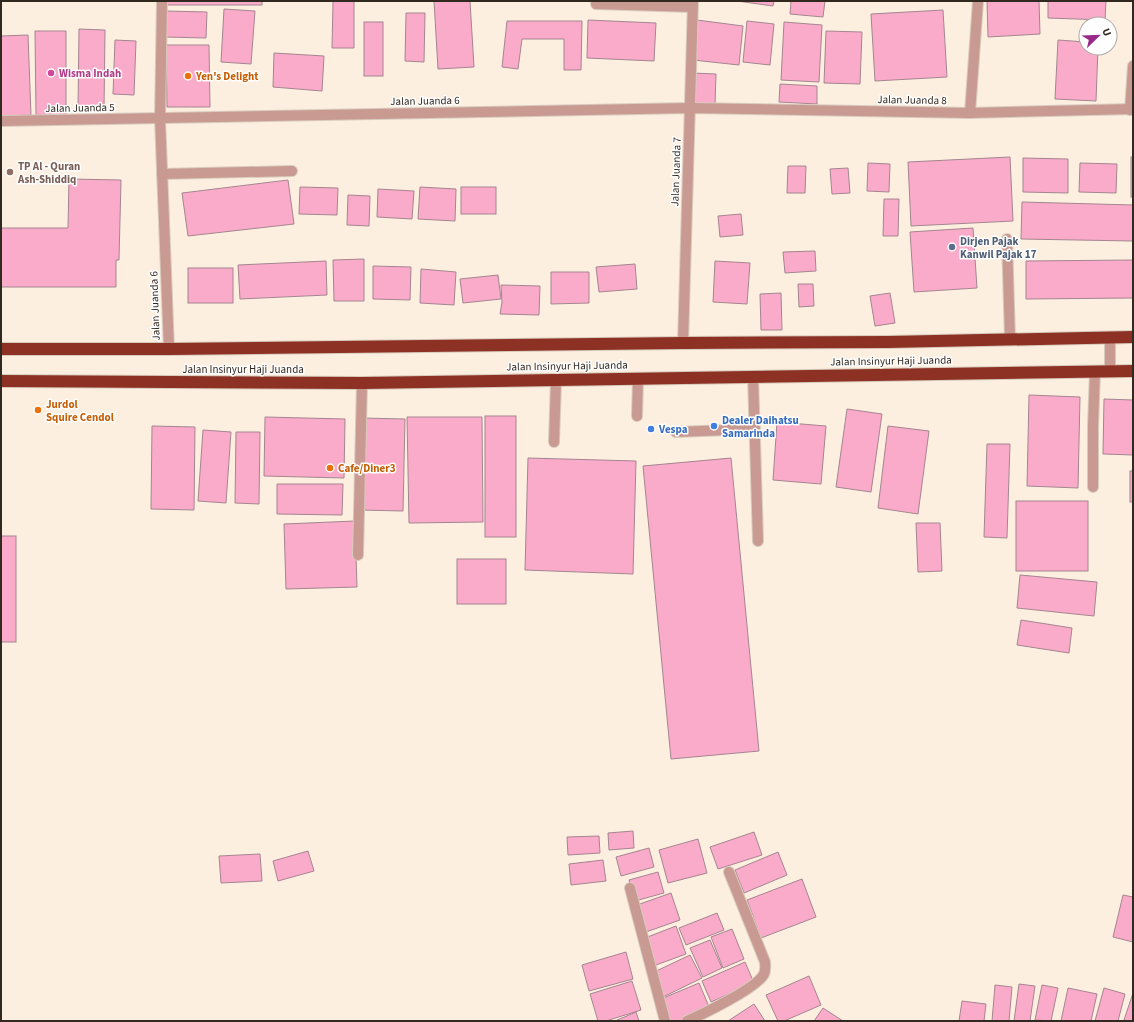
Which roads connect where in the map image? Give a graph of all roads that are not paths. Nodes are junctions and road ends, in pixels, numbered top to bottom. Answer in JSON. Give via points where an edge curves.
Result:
{"nodes":[{"id":1,"x":162,"y":1,"type":"edge"},
{"id":2,"x":978,"y":1,"type":"edge"},
{"id":3,"x":596,"y":4,"type":"dead end"},
{"id":4,"x":692,"y":4,"type":"edge"},
{"id":5,"x":1133,"y":66,"type":"edge"},
{"id":6,"x":690,"y":108,"type":"junction"},
{"id":7,"x":1131,"y":110,"type":"edge"},
{"id":8,"x":970,"y":113,"type":"junction"},
{"id":9,"x":160,"y":118,"type":"junction"},
{"id":10,"x":1,"y":121,"type":"edge"},
{"id":11,"x":292,"y":171,"type":"dead end"},
{"id":12,"x":162,"y":174,"type":"junction"},
{"id":13,"x":1007,"y":239,"type":"dead end"},
{"id":14,"x":1133,"y":337,"type":"edge"},
{"id":15,"x":1110,"y":338,"type":"junction"},
{"id":16,"x":1010,"y":339,"type":"junction"},
{"id":17,"x":683,"y":343,"type":"junction"},
{"id":18,"x":1,"y":349,"type":"edge"},
{"id":19,"x":169,"y":350,"type":"junction"},
{"id":20,"x":1096,"y":371,"type":"junction"},
{"id":21,"x":1110,"y":371,"type":"junction"},
{"id":22,"x":1133,"y":371,"type":"edge"},
{"id":23,"x":754,"y":376,"type":"junction"},
{"id":24,"x":638,"y":378,"type":"junction"},
{"id":25,"x":556,"y":380,"type":"junction"},
{"id":26,"x":1,"y":381,"type":"edge"},
{"id":27,"x":362,"y":383,"type":"junction"},
{"id":28,"x":637,"y":416,"type":"dead end"},
{"id":29,"x":755,"y":429,"type":"junction"},
{"id":30,"x":676,"y":432,"type":"dead end"},
{"id":31,"x":554,"y":442,"type":"dead end"},
{"id":32,"x":1093,"y":487,"type":"dead end"},
{"id":33,"x":758,"y":541,"type":"dead end"},
{"id":34,"x":358,"y":555,"type":"dead end"},
{"id":35,"x":729,"y":872,"type":"dead end"},
{"id":36,"x":630,"y":888,"type":"dead end"},
{"id":37,"x":665,"y":1021,"type":"edge"},
{"id":38,"x":687,"y":1021,"type":"edge"}],
"edges":[{"from":1,"to":9,"type":"street","name":"Jalan Juanda 6"},
{"from":2,"to":8,"type":"street"},
{"from":3,"to":4,"type":"street"},
{"from":4,"to":6,"type":"street","name":"Jalan Juanda 7"},
{"from":5,"to":7,"type":"street"},
{"from":6,"to":8,"type":"street","name":"Jalan Juanda 8"},
{"from":6,"to":9,"type":"street","name":"Jalan Juanda 6"},
{"from":6,"to":17,"type":"street","name":"Jalan Juanda 7"},
{"from":7,"to":8,"type":"street","name":"Jalan Juanda 8"},
{"from":9,"to":10,"type":"street","name":"Jalan Juanda 5"},
{"from":9,"to":12,"type":"street","name":"Jalan Juanda 6"},
{"from":11,"to":12,"type":"street"},
{"from":12,"to":19,"type":"street","name":"Jalan Juanda 6"},
{"from":13,"to":16,"type":"street"},
{"from":14,"to":15,"type":"highway","name":"Jalan Insinyur Haji Juanda"},
{"from":15,"to":16,"type":"highway","name":"Jalan Insinyur Haji Juanda"},
{"from":15,"to":21,"type":"street"},
{"from":16,"to":17,"type":"highway","name":"Jalan Insinyur Haji Juanda"},
{"from":17,"to":19,"type":"highway","name":"Jalan Insinyur Haji Juanda"},
{"from":18,"to":19,"type":"highway","name":"Jalan Insinyur Haji Juanda"},
{"from":20,"to":21,"type":"highway","name":"Jalan Insinyur Haji Juanda"},
{"from":20,"to":23,"type":"highway","name":"Jalan Insinyur Haji Juanda"},
{"from":20,"to":32,"type":"street"},
{"from":21,"to":22,"type":"highway","name":"Jalan Insinyur Haji Juanda"},
{"from":23,"to":24,"type":"highway","name":"Jalan Insinyur Haji Juanda"},
{"from":23,"to":29,"type":"street"},
{"from":24,"to":25,"type":"highway","name":"Jalan Insinyur Haji Juanda"},
{"from":24,"to":28,"type":"street"},
{"from":25,"to":27,"type":"highway","name":"Jalan Insinyur Haji Juanda"},
{"from":25,"to":31,"type":"street"},
{"from":26,"to":27,"type":"highway","name":"Jalan Insinyur Haji Juanda"},
{"from":27,"to":34,"type":"street"},
{"from":29,"to":30,"type":"street"},
{"from":29,"to":33,"type":"street"},
{"from":35,"to":38,"type":"street","via":[[765,962],[764,974],[758,981],[716,1008]]},
{"from":36,"to":37,"type":"street"}]}
